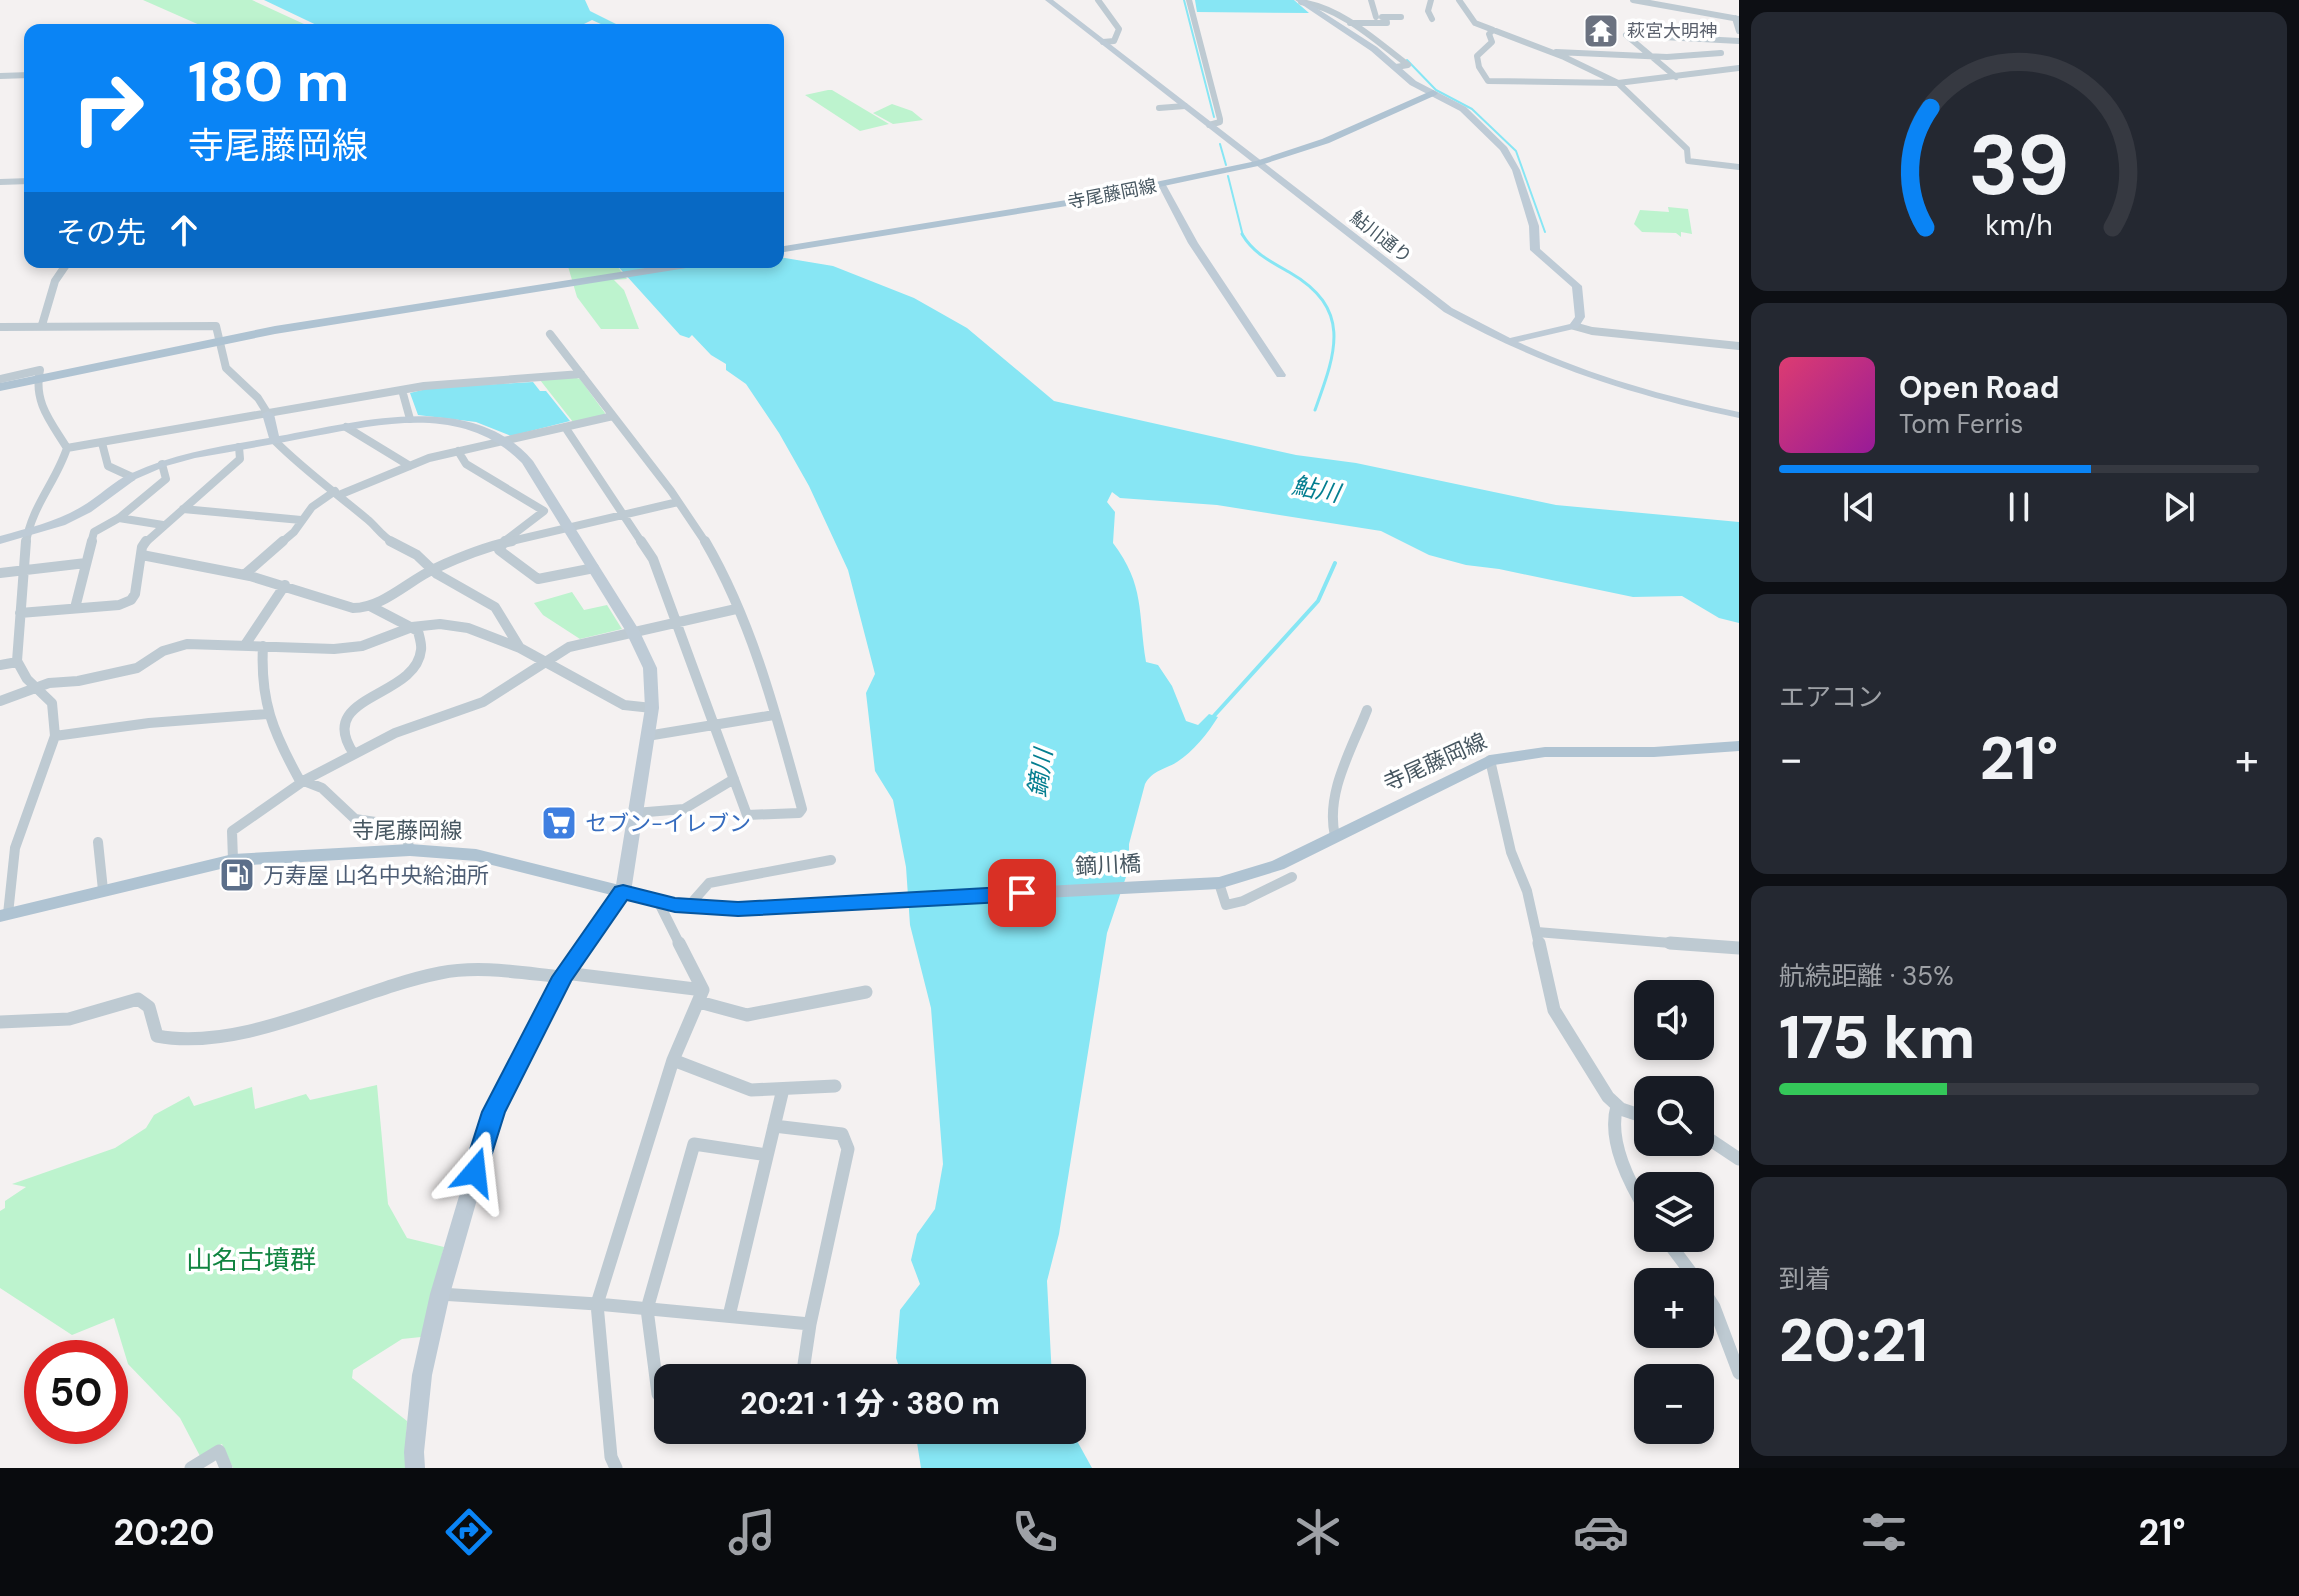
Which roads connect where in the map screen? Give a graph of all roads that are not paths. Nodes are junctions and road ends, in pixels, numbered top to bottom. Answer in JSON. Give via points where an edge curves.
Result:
{"nodes":[{"id":1,"x":1049,"y":0,"type":"edge"},
{"id":2,"x":1098,"y":0,"type":"edge"},
{"id":3,"x":1189,"y":0,"type":"edge"},
{"id":4,"x":1371,"y":0,"type":"edge"},
{"id":5,"x":1431,"y":0,"type":"edge"},
{"id":6,"x":1459,"y":0,"type":"edge"},
{"id":7,"x":1633,"y":0,"type":"edge"},
{"id":8,"x":1300,"y":1,"type":"edge"},
{"id":9,"x":1376,"y":17,"type":"junction"},
{"id":10,"x":1386,"y":17,"type":"junction"},
{"id":11,"x":1401,"y":17,"type":"dead end"},
{"id":12,"x":1737,"y":18,"type":"edge"},
{"id":13,"x":1432,"y":19,"type":"dead end"},
{"id":14,"x":1354,"y":20,"type":"junction"},
{"id":15,"x":1336,"y":25,"type":"junction"},
{"id":16,"x":1493,"y":30,"type":"junction"},
{"id":17,"x":1739,"y":31,"type":"edge"},
{"id":18,"x":1714,"y":41,"type":"junction"},
{"id":19,"x":1739,"y":41,"type":"edge"},
{"id":20,"x":1103,"y":42,"type":"junction"},
{"id":21,"x":1554,"y":53,"type":"junction"},
{"id":22,"x":1721,"y":53,"type":"junction"},
{"id":23,"x":1649,"y":56,"type":"junction"},
{"id":24,"x":1396,"y":67,"type":"junction"},
{"id":25,"x":1739,"y":68,"type":"edge"},
{"id":26,"x":1731,"y":70,"type":"junction"},
{"id":27,"x":24,"y":75,"type":"edge"},
{"id":28,"x":0,"y":76,"type":"edge"},
{"id":29,"x":1676,"y":77,"type":"junction"},
{"id":30,"x":1618,"y":83,"type":"junction"},
{"id":31,"x":1433,"y":93,"type":"junction"},
{"id":32,"x":1185,"y":106,"type":"junction"},
{"id":33,"x":1159,"y":108,"type":"dead end"},
{"id":34,"x":1209,"y":125,"type":"junction"},
{"id":35,"x":1258,"y":163,"type":"junction"},
{"id":36,"x":1739,"y":167,"type":"edge"},
{"id":37,"x":24,"y":181,"type":"edge"},
{"id":38,"x":0,"y":182,"type":"edge"},
{"id":39,"x":1162,"y":185,"type":"junction"},
{"id":40,"x":784,"y":249,"type":"edge"},
{"id":41,"x":64,"y":268,"type":"edge"},
{"id":42,"x":668,"y":268,"type":"edge"},
{"id":43,"x":42,"y":325,"type":"junction"},
{"id":44,"x":1574,"y":326,"type":"junction"},
{"id":45,"x":0,"y":327,"type":"edge"},
{"id":46,"x":550,"y":334,"type":"dead end"},
{"id":47,"x":221,"y":340,"type":"junction"},
{"id":48,"x":1507,"y":342,"type":"junction"},
{"id":49,"x":1739,"y":346,"type":"edge"},
{"id":50,"x":581,"y":374,"type":"junction"},
{"id":51,"x":1281,"y":375,"type":"dead end"},
{"id":52,"x":0,"y":379,"type":"edge"},
{"id":53,"x":38,"y":379,"type":"junction"},
{"id":54,"x":0,"y":387,"type":"edge"},
{"id":55,"x":402,"y":390,"type":"junction"},
{"id":56,"x":268,"y":414,"type":"junction"},
{"id":57,"x":1739,"y":415,"type":"edge"},
{"id":58,"x":613,"y":416,"type":"junction"},
{"id":59,"x":410,"y":419,"type":"junction"},
{"id":60,"x":346,"y":427,"type":"junction"},
{"id":61,"x":565,"y":427,"type":"junction"},
{"id":62,"x":505,"y":440,"type":"junction"},
{"id":63,"x":275,"y":441,"type":"junction"},
{"id":64,"x":102,"y":443,"type":"junction"},
{"id":65,"x":239,"y":447,"type":"junction"},
{"id":66,"x":67,"y":448,"type":"junction"},
{"id":67,"x":458,"y":451,"type":"junction"},
{"id":68,"x":162,"y":464,"type":"junction"},
{"id":69,"x":410,"y":466,"type":"junction"},
{"id":70,"x":132,"y":477,"type":"junction"},
{"id":71,"x":337,"y":493,"type":"junction"},
{"id":72,"x":678,"y":502,"type":"junction"},
{"id":73,"x":183,"y":509,"type":"junction"},
{"id":74,"x":624,"y":515,"type":"junction"},
{"id":75,"x":119,"y":518,"type":"junction"},
{"id":76,"x":301,"y":520,"type":"junction"},
{"id":77,"x":163,"y":525,"type":"junction"},
{"id":78,"x":570,"y":529,"type":"junction"},
{"id":79,"x":26,"y":535,"type":"junction"},
{"id":80,"x":0,"y":540,"type":"edge"},
{"id":81,"x":500,"y":545,"type":"junction"},
{"id":82,"x":142,"y":555,"type":"junction"},
{"id":83,"x":86,"y":563,"type":"junction"},
{"id":84,"x":594,"y":568,"type":"junction"},
{"id":85,"x":23,"y":569,"type":"junction"},
{"id":86,"x":433,"y":569,"type":"junction"},
{"id":87,"x":0,"y":573,"type":"edge"},
{"id":88,"x":244,"y":575,"type":"junction"},
{"id":89,"x":285,"y":585,"type":"junction"},
{"id":90,"x":370,"y":606,"type":"junction"},
{"id":91,"x":75,"y":608,"type":"junction"},
{"id":92,"x":736,"y":609,"type":"junction"},
{"id":93,"x":20,"y":613,"type":"junction"},
{"id":94,"x":676,"y":621,"type":"junction"},
{"id":95,"x":412,"y":627,"type":"junction"},
{"id":96,"x":632,"y":630,"type":"junction"},
{"id":97,"x":245,"y":645,"type":"junction"},
{"id":98,"x":263,"y":646,"type":"junction"},
{"id":99,"x":520,"y":648,"type":"junction"},
{"id":100,"x":17,"y":662,"type":"junction"},
{"id":101,"x":543,"y":663,"type":"junction"},
{"id":102,"x":0,"y":665,"type":"edge"},
{"id":103,"x":35,"y":689,"type":"junction"},
{"id":104,"x":0,"y":701,"type":"edge"},
{"id":105,"x":652,"y":708,"type":"junction"},
{"id":106,"x":1367,"y":710,"type":"dead end"},
{"id":107,"x":267,"y":714,"type":"junction"},
{"id":108,"x":774,"y":715,"type":"junction"},
{"id":109,"x":716,"y":724,"type":"junction"},
{"id":110,"x":55,"y":736,"type":"junction"},
{"id":111,"x":647,"y":736,"type":"junction"},
{"id":112,"x":1739,"y":746,"type":"edge"},
{"id":113,"x":354,"y":754,"type":"junction"},
{"id":114,"x":1490,"y":760,"type":"junction"},
{"id":115,"x":734,"y":779,"type":"junction"},
{"id":116,"x":305,"y":780,"type":"junction"},
{"id":117,"x":635,"y":813,"type":"junction"},
{"id":118,"x":1335,"y":836,"type":"junction"},
{"id":119,"x":98,"y":842,"type":"dead end"},
{"id":120,"x":410,"y":850,"type":"junction"},
{"id":121,"x":233,"y":860,"type":"junction"},
{"id":122,"x":831,"y":860,"type":"dead end"},
{"id":123,"x":1292,"y":877,"type":"dead end"},
{"id":124,"x":1216,"y":883,"type":"junction"},
{"id":125,"x":103,"y":890,"type":"junction"},
{"id":126,"x":623,"y":892,"type":"junction"},
{"id":127,"x":658,"y":901,"type":"junction"},
{"id":128,"x":862,"y":902,"type":"joint"},
{"id":129,"x":692,"y":907,"type":"junction"},
{"id":130,"x":4,"y":915,"type":"edge"},
{"id":131,"x":1537,"y":932,"type":"junction"},
{"id":132,"x":1739,"y":948,"type":"edge"},
{"id":133,"x":564,"y":975,"type":"junction"},
{"id":134,"x":866,"y":992,"type":"dead end"},
{"id":135,"x":701,"y":996,"type":"junction"},
{"id":136,"x":0,"y":1022,"type":"edge"},
{"id":137,"x":673,"y":1060,"type":"junction"},
{"id":138,"x":835,"y":1086,"type":"dead end"},
{"id":139,"x":783,"y":1089,"type":"junction"},
{"id":140,"x":1617,"y":1106,"type":"junction"},
{"id":141,"x":1634,"y":1113,"type":"edge"},
{"id":142,"x":774,"y":1126,"type":"junction"},
{"id":143,"x":1714,"y":1142,"type":"edge"},
{"id":144,"x":767,"y":1155,"type":"junction"},
{"id":145,"x":1739,"y":1159,"type":"edge"},
{"id":146,"x":1634,"y":1187,"type":"edge"},
{"id":147,"x":440,"y":1294,"type":"junction"},
{"id":148,"x":597,"y":1304,"type":"junction"},
{"id":149,"x":1714,"y":1307,"type":"edge"},
{"id":150,"x":647,"y":1309,"type":"junction"},
{"id":151,"x":729,"y":1316,"type":"junction"},
{"id":152,"x":810,"y":1324,"type":"junction"},
{"id":153,"x":654,"y":1364,"type":"edge"},
{"id":154,"x":804,"y":1364,"type":"edge"},
{"id":155,"x":1739,"y":1373,"type":"edge"},
{"id":156,"x":191,"y":1468,"type":"edge"},
{"id":157,"x":226,"y":1468,"type":"edge"},
{"id":158,"x":415,"y":1468,"type":"edge"},
{"id":159,"x":616,"y":1468,"type":"edge"}],
"edges":[{"from":1,"to":20,"type":"street","name":"鮎川通り"},
{"from":2,"to":20,"type":"street","via":[[1119,29],[1114,41]]},
{"from":3,"to":34,"type":"street","via":[[1220,119]]},
{"from":4,"to":9,"type":"street"},
{"from":5,"to":13,"type":"street"},
{"from":6,"to":16,"type":"street","via":[[1475,23]]},
{"from":7,"to":12,"type":"street"},
{"from":8,"to":14,"type":"street"},
{"from":8,"to":15,"type":"street"},
{"from":9,"to":10,"type":"street"},
{"from":9,"to":14,"type":"street"},
{"from":10,"to":11,"type":"street"},
{"from":10,"to":14,"type":"street","via":[[1387,23]]},
{"from":12,"to":17,"type":"street"},
{"from":14,"to":15,"type":"street"},
{"from":14,"to":24,"type":"street","via":[[1408,65]]},
{"from":15,"to":24,"type":"street"},
{"from":16,"to":21,"type":"street"},
{"from":16,"to":30,"type":"street","via":[[1492,42],[1477,56],[1488,81]]},
{"from":18,"to":19,"type":"street"},
{"from":18,"to":22,"type":"street"},
{"from":18,"to":23,"type":"street","via":[[1626,35]]},
{"from":20,"to":32,"type":"street","name":"鮎川通り"},
{"from":21,"to":23,"type":"street"},
{"from":21,"to":30,"type":"street"},
{"from":22,"to":23,"type":"street"},
{"from":22,"to":26,"type":"street"},
{"from":23,"to":29,"type":"street"},
{"from":24,"to":31,"type":"street"},
{"from":25,"to":26,"type":"street"},
{"from":26,"to":29,"type":"street"},
{"from":27,"to":28,"type":"street"},
{"from":29,"to":30,"type":"street"},
{"from":30,"to":36,"type":"street","via":[[1687,149],[1688,161]]},
{"from":31,"to":35,"type":"main road","name":"寺尾藤岡線","via":[[1362,127]]},
{"from":31,"to":44,"type":"street","via":[[1463,109],[1511,159],[1534,226],[1535,250],[1577,286],[1580,317]]},
{"from":32,"to":33,"type":"street"},
{"from":32,"to":34,"type":"street","name":"鮎川通り"},
{"from":34,"to":35,"type":"street","name":"鮎川通り"},
{"from":35,"to":39,"type":"main road","name":"寺尾藤岡線"},
{"from":35,"to":48,"type":"street","name":"鮎川通り","via":[[1448,310]]},
{"from":37,"to":38,"type":"street"},
{"from":39,"to":40,"type":"main road","name":"寺尾藤岡線"},
{"from":39,"to":51,"type":"street","via":[[1193,243]]},
{"from":41,"to":43,"type":"street"},
{"from":42,"to":47,"type":"main road"},
{"from":43,"to":45,"type":"street"},
{"from":43,"to":47,"type":"street","via":[[209,324],[216,326]]},
{"from":44,"to":48,"type":"street"},
{"from":44,"to":49,"type":"street"},
{"from":46,"to":50,"type":"street"},
{"from":47,"to":53,"type":"main road"},
{"from":47,"to":56,"type":"street","via":[[228,371]]},
{"from":48,"to":57,"type":"street","name":"鮎川通り","via":[[1613,384]]},
{"from":50,"to":55,"type":"street"},
{"from":50,"to":58,"type":"street"},
{"from":52,"to":53,"type":"street","via":[[40,370]]},
{"from":53,"to":54,"type":"main road"},
{"from":53,"to":66,"type":"street","via":[[39,406]]},
{"from":55,"to":56,"type":"street"},
{"from":55,"to":59,"type":"street"},
{"from":56,"to":63,"type":"street"},
{"from":56,"to":64,"type":"street"},
{"from":58,"to":61,"type":"street"},
{"from":58,"to":72,"type":"street"},
{"from":59,"to":60,"type":"street"},
{"from":59,"to":62,"type":"street","via":[[472,427]]},
{"from":60,"to":63,"type":"street"},
{"from":60,"to":69,"type":"street"},
{"from":61,"to":62,"type":"street"},
{"from":61,"to":74,"type":"street"},
{"from":62,"to":67,"type":"street"},
{"from":62,"to":78,"type":"street","via":[[527,461]]},
{"from":63,"to":65,"type":"street"},
{"from":63,"to":71,"type":"street"},
{"from":64,"to":66,"type":"street"},
{"from":64,"to":70,"type":"street","via":[[108,466]]},
{"from":65,"to":68,"type":"street"},
{"from":65,"to":73,"type":"street","via":[[240,459]]},
{"from":66,"to":79,"type":"street"},
{"from":67,"to":69,"type":"street"},
{"from":67,"to":81,"type":"street","via":[[466,464],[544,511]]},
{"from":68,"to":70,"type":"street"},
{"from":68,"to":75,"type":"street","via":[[166,479]]},
{"from":69,"to":71,"type":"street"},
{"from":70,"to":79,"type":"street","via":[[76,515]]},
{"from":71,"to":76,"type":"street"},
{"from":71,"to":86,"type":"street","via":[[380,536]]},
{"from":72,"to":74,"type":"street"},
{"from":72,"to":92,"type":"street","via":[[724,577]]},
{"from":73,"to":76,"type":"street"},
{"from":73,"to":77,"type":"street"},
{"from":74,"to":78,"type":"street"},
{"from":74,"to":94,"type":"street","via":[[653,559]]},
{"from":75,"to":77,"type":"street"},
{"from":75,"to":83,"type":"street","via":[[94,532]]},
{"from":76,"to":88,"type":"street"},
{"from":77,"to":82,"type":"street","via":[[142,547]]},
{"from":78,"to":81,"type":"street"},
{"from":78,"to":84,"type":"street"},
{"from":79,"to":80,"type":"street"},
{"from":79,"to":85,"type":"street"},
{"from":81,"to":84,"type":"street","via":[[499,550],[538,579]]},
{"from":81,"to":86,"type":"street"},
{"from":82,"to":88,"type":"street"},
{"from":82,"to":91,"type":"street","via":[[131,600]]},
{"from":83,"to":85,"type":"street"},
{"from":83,"to":91,"type":"street"},
{"from":84,"to":96,"type":"street"},
{"from":85,"to":87,"type":"street"},
{"from":85,"to":93,"type":"street"},
{"from":86,"to":90,"type":"street"},
{"from":86,"to":99,"type":"street","via":[[495,607]]},
{"from":88,"to":89,"type":"street"},
{"from":89,"to":90,"type":"street","via":[[353,608]]},
{"from":89,"to":97,"type":"street"},
{"from":90,"to":95,"type":"street"},
{"from":91,"to":93,"type":"street"},
{"from":92,"to":94,"type":"street"},
{"from":92,"to":108,"type":"street"},
{"from":93,"to":100,"type":"street"},
{"from":94,"to":96,"type":"street"},
{"from":94,"to":109,"type":"street"},
{"from":95,"to":98,"type":"street","via":[[356,647]]},
{"from":95,"to":99,"type":"street","via":[[474,629]]},
{"from":95,"to":113,"type":"street","via":[[422,640],[420,659],[341,727]]},
{"from":96,"to":101,"type":"street","via":[[569,647]]},
{"from":96,"to":105,"type":"street","via":[[650,668]]},
{"from":97,"to":98,"type":"street"},
{"from":97,"to":103,"type":"street","via":[[178,646],[137,668]]},
{"from":98,"to":107,"type":"street","via":[[260,682]]},
{"from":99,"to":101,"type":"street"},
{"from":100,"to":102,"type":"street"},
{"from":100,"to":103,"type":"street"},
{"from":101,"to":105,"type":"street","via":[[624,705]]},
{"from":101,"to":113,"type":"street","via":[[483,702],[418,723]]},
{"from":103,"to":104,"type":"street"},
{"from":103,"to":110,"type":"street","via":[[52,703]]},
{"from":105,"to":111,"type":"street"},
{"from":106,"to":118,"type":"street","via":[[1331,808]]},
{"from":107,"to":110,"type":"street"},
{"from":107,"to":116,"type":"street","via":[[299,779]]},
{"from":108,"to":109,"type":"street"},
{"from":108,"to":115,"type":"street","via":[[802,809],[747,815]]},
{"from":109,"to":111,"type":"street"},
{"from":109,"to":115,"type":"street"},
{"from":110,"to":130,"type":"street","via":[[15,848]]},
{"from":111,"to":117,"type":"street"},
{"from":112,"to":114,"type":"main road","name":"寺尾藤岡線","via":[[1545,752]]},
{"from":113,"to":116,"type":"street"},
{"from":114,"to":118,"type":"main road","name":"寺尾藤岡線"},
{"from":114,"to":131,"type":"street"},
{"from":115,"to":117,"type":"street","via":[[684,809]]},
{"from":116,"to":120,"type":"street","via":[[322,788],[348,816],[403,826]]},
{"from":116,"to":121,"type":"street","via":[[232,831]]},
{"from":117,"to":126,"type":"street"},
{"from":118,"to":124,"type":"main road","name":"寺尾藤岡線","via":[[1278,865]]},
{"from":119,"to":125,"type":"street"},
{"from":120,"to":121,"type":"main road","name":"寺尾藤岡線"},
{"from":120,"to":126,"type":"main road","name":"寺尾藤岡線","via":[[476,855]]},
{"from":121,"to":125,"type":"main road","name":"寺尾藤岡線"},
{"from":122,"to":129,"type":"street","via":[[709,883]]},
{"from":123,"to":124,"type":"street","via":[[1226,905]]},
{"from":124,"to":128,"type":"main road","name":"鏑川橋"},
{"from":125,"to":130,"type":"main road","name":"寺尾藤岡線"},
{"from":126,"to":127,"type":"main road","name":"寺尾藤岡線"},
{"from":126,"to":133,"type":"street"},
{"from":127,"to":129,"type":"main road","name":"寺尾藤岡線"},
{"from":127,"to":135,"type":"street"},
{"from":128,"to":129,"type":"main road","name":"寺尾藤岡線"},
{"from":131,"to":132,"type":"street"},
{"from":131,"to":140,"type":"street","via":[[1554,1010]]},
{"from":133,"to":135,"type":"street"},
{"from":133,"to":136,"type":"street","via":[[484,969],[440,973],[284,1022],[181,1041],[157,1036],[149,1007],[138,999],[87,1016]]},
{"from":133,"to":147,"type":"street","via":[[493,1112]]},
{"from":134,"to":135,"type":"street","via":[[747,1015]]},
{"from":135,"to":137,"type":"street"},
{"from":137,"to":139,"type":"street","via":[[751,1090]]},
{"from":137,"to":148,"type":"street"},
{"from":138,"to":139,"type":"street"},
{"from":139,"to":142,"type":"street"},
{"from":140,"to":141,"type":"street"},
{"from":140,"to":146,"type":"street","via":[[1613,1118]]},
{"from":142,"to":144,"type":"street"},
{"from":142,"to":152,"type":"street","via":[[842,1134],[848,1149]]},
{"from":143,"to":145,"type":"street"},
{"from":144,"to":150,"type":"street","via":[[694,1144]]},
{"from":144,"to":151,"type":"street"},
{"from":147,"to":148,"type":"street"},
{"from":147,"to":158,"type":"street","via":[[422,1375]]},
{"from":148,"to":150,"type":"street"},
{"from":148,"to":159,"type":"street"},
{"from":149,"to":155,"type":"street"},
{"from":150,"to":151,"type":"street"},
{"from":150,"to":153,"type":"street"},
{"from":151,"to":152,"type":"street"},
{"from":152,"to":154,"type":"street"},
{"from":156,"to":157,"type":"street","via":[[219,1451]]}]}
